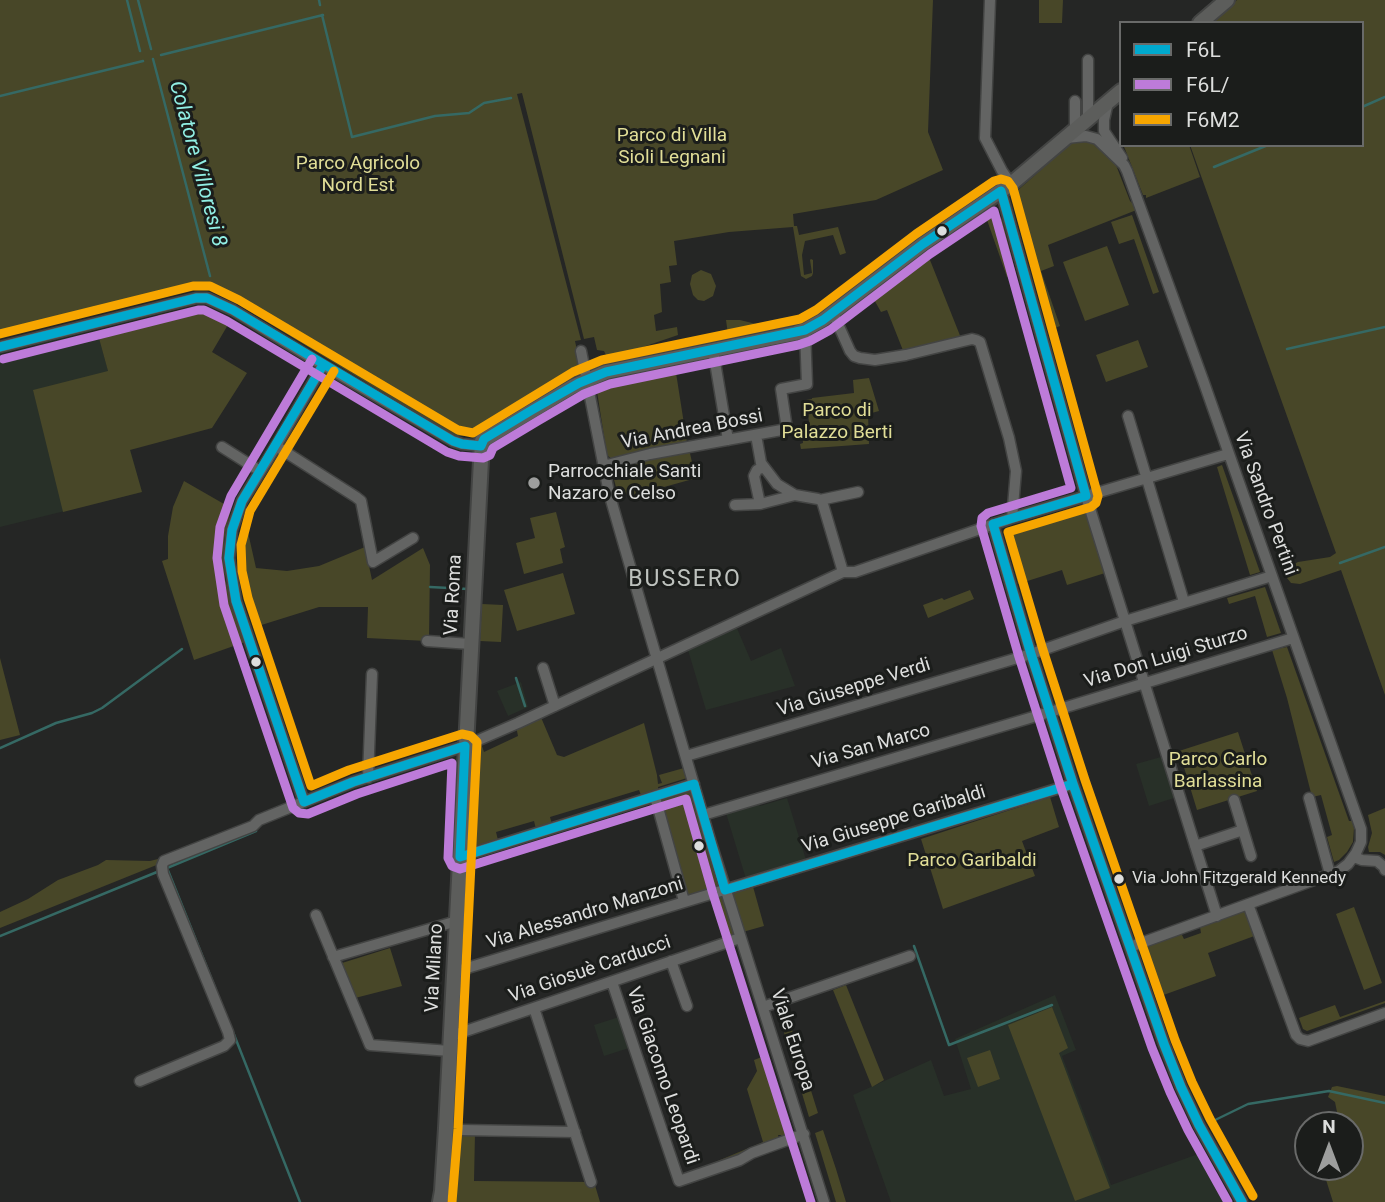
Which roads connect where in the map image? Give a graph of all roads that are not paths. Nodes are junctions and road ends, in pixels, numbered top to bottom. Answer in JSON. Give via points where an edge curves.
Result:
{"nodes":[{"id":1,"x":990,"y":0,"type":"edge"},
{"id":2,"x":1227,"y":0,"type":"edge"},
{"id":3,"x":1202,"y":21,"type":"edge"},
{"id":4,"x":1087,"y":60,"type":"dead end"},
{"id":5,"x":1119,"y":93,"type":"edge"},
{"id":6,"x":1074,"y":100,"type":"dead end"},
{"id":7,"x":1108,"y":102,"type":"junction"},
{"id":8,"x":1079,"y":127,"type":"junction"},
{"id":9,"x":1105,"y":139,"type":"junction"},
{"id":10,"x":1006,"y":188,"type":"junction"},
{"id":11,"x":833,"y":313,"type":"junction"},
{"id":12,"x":806,"y":330,"type":"junction"},
{"id":13,"x":0,"y":347,"type":"edge"},
{"id":14,"x":713,"y":350,"type":"junction"},
{"id":15,"x":580,"y":351,"type":"dead end"},
{"id":16,"x":323,"y":365,"type":"junction"},
{"id":17,"x":587,"y":380,"type":"junction"},
{"id":18,"x":1128,"y":415,"type":"dead end"},
{"id":19,"x":756,"y":435,"type":"junction"},
{"id":20,"x":728,"y":440,"type":"junction"},
{"id":21,"x":276,"y":446,"type":"junction"},
{"id":22,"x":481,"y":446,"type":"junction"},
{"id":23,"x":222,"y":447,"type":"dead end"},
{"id":24,"x":1228,"y":454,"type":"junction"},
{"id":25,"x":603,"y":466,"type":"junction"},
{"id":26,"x":764,"y":467,"type":"junction"},
{"id":27,"x":260,"y":471,"type":"junction"},
{"id":28,"x":1146,"y":478,"type":"junction"},
{"id":29,"x":858,"y":492,"type":"dead end"},
{"id":30,"x":792,"y":493,"type":"junction"},
{"id":31,"x":1086,"y":496,"type":"junction"},
{"id":32,"x":821,"y":500,"type":"junction"},
{"id":33,"x":760,"y":504,"type":"junction"},
{"id":34,"x":735,"y":505,"type":"dead end"},
{"id":35,"x":1012,"y":518,"type":"junction"},
{"id":36,"x":993,"y":524,"type":"junction"},
{"id":37,"x":412,"y":538,"type":"dead end"},
{"id":38,"x":843,"y":572,"type":"junction"},
{"id":39,"x":1272,"y":576,"type":"junction"},
{"id":40,"x":1184,"y":602,"type":"junction"},
{"id":41,"x":1125,"y":621,"type":"junction"},
{"id":42,"x":1293,"y":638,"type":"junction"},
{"id":43,"x":427,"y":641,"type":"dead end"},
{"id":44,"x":471,"y":644,"type":"junction"},
{"id":45,"x":1031,"y":654,"type":"junction"},
{"id":46,"x":656,"y":658,"type":"junction"},
{"id":47,"x":544,"y":668,"type":"dead end"},
{"id":48,"x":372,"y":674,"type":"dead end"},
{"id":49,"x":1145,"y":684,"type":"junction"},
{"id":50,"x":555,"y":706,"type":"junction"},
{"id":51,"x":1049,"y":712,"type":"junction"},
{"id":52,"x":466,"y":746,"type":"junction"},
{"id":53,"x":686,"y":756,"type":"junction"},
{"id":54,"x":368,"y":778,"type":"junction"},
{"id":55,"x":694,"y":784,"type":"junction"},
{"id":56,"x":1073,"y":784,"type":"junction"},
{"id":57,"x":655,"y":797,"type":"junction"},
{"id":58,"x":1309,"y":797,"type":"dead end"},
{"id":59,"x":1234,"y":800,"type":"dead end"},
{"id":60,"x":304,"y":802,"type":"junction"},
{"id":61,"x":703,"y":815,"type":"junction"},
{"id":62,"x":1243,"y":830,"type":"junction"},
{"id":63,"x":1195,"y":846,"type":"junction"},
{"id":64,"x":1251,"y":856,"type":"dead end"},
{"id":65,"x":460,"y":857,"type":"junction"},
{"id":66,"x":1354,"y":857,"type":"junction"},
{"id":67,"x":1385,"y":870,"type":"edge"},
{"id":68,"x":1330,"y":874,"type":"junction"},
{"id":69,"x":725,"y":890,"type":"junction"},
{"id":70,"x":684,"y":901,"type":"junction"},
{"id":71,"x":1248,"y":904,"type":"junction"},
{"id":72,"x":316,"y":915,"type":"dead end"},
{"id":73,"x":1217,"y":916,"type":"junction"},
{"id":74,"x":457,"y":921,"type":"junction"},
{"id":75,"x":740,"y":938,"type":"junction"},
{"id":76,"x":1130,"y":947,"type":"junction"},
{"id":77,"x":910,"y":956,"type":"dead end"},
{"id":78,"x":333,"y":957,"type":"junction"},
{"id":79,"x":671,"y":961,"type":"junction"},
{"id":80,"x":454,"y":972,"type":"junction"},
{"id":81,"x":612,"y":982,"type":"junction"},
{"id":82,"x":687,"y":1006,"type":"dead end"},
{"id":83,"x":763,"y":1007,"type":"junction"},
{"id":84,"x":534,"y":1008,"type":"junction"},
{"id":85,"x":1385,"y":1013,"type":"edge"},
{"id":86,"x":450,"y":1043,"type":"junction"},
{"id":87,"x":140,"y":1081,"type":"dead end"},
{"id":88,"x":462,"y":1130,"type":"dead end"},
{"id":89,"x":575,"y":1132,"type":"junction"},
{"id":90,"x":804,"y":1134,"type":"junction"},
{"id":91,"x":591,"y":1182,"type":"dead end"},
{"id":92,"x":442,"y":1198,"type":"edge"},
{"id":93,"x":824,"y":1202,"type":"edge"},
{"id":94,"x":1242,"y":1202,"type":"edge"}],
"edges":[{"from":1,"to":10,"type":"street","via":[[985,138]]},
{"from":2,"to":3,"type":"street"},
{"from":4,"to":8,"type":"street"},
{"from":5,"to":7,"type":"street"},
{"from":6,"to":8,"type":"street"},
{"from":7,"to":8,"type":"street"},
{"from":7,"to":9,"type":"street"},
{"from":8,"to":9,"type":"street","via":[[1088,137]]},
{"from":8,"to":9,"type":"street","via":[[1099,126]]},
{"from":8,"to":10,"type":"street"},
{"from":9,"to":24,"type":"street","name":"Via Sandro Pertini","via":[[1121,155]]},
{"from":10,"to":11,"type":"street"},
{"from":10,"to":31,"type":"street"},
{"from":11,"to":12,"type":"street"},
{"from":11,"to":35,"type":"street","via":[[856,357],[875,360],[979,341],[1016,471]]},
{"from":12,"to":14,"type":"street"},
{"from":12,"to":19,"type":"street","name":"Via Andrea Bossi","via":[[807,384],[780,389],[787,429]]},
{"from":13,"to":16,"type":"street","via":[[207,298]]},
{"from":14,"to":17,"type":"street"},
{"from":14,"to":20,"type":"street"},
{"from":15,"to":17,"type":"street","name":"Viale Europa"},
{"from":16,"to":21,"type":"street"},
{"from":16,"to":22,"type":"street","via":[[453,441]]},
{"from":17,"to":22,"type":"street","via":[[485,438]]},
{"from":17,"to":25,"type":"street","name":"Viale Europa"},
{"from":18,"to":28,"type":"street"},
{"from":19,"to":20,"type":"street","name":"Via Andrea Bossi"},
{"from":19,"to":26,"type":"street"},
{"from":20,"to":25,"type":"street","name":"Via Andrea Bossi"},
{"from":21,"to":27,"type":"street"},
{"from":21,"to":37,"type":"street","via":[[361,501],[373,562]]},
{"from":22,"to":44,"type":"street","name":"Via Roma"},
{"from":23,"to":27,"type":"street"},
{"from":24,"to":28,"type":"street"},
{"from":24,"to":39,"type":"street","name":"Via Sandro Pertini"},
{"from":25,"to":46,"type":"street","name":"Viale Europa"},
{"from":26,"to":30,"type":"street"},
{"from":26,"to":33,"type":"street","via":[[754,476]]},
{"from":27,"to":60,"type":"street","via":[[235,517],[229,544],[230,573]]},
{"from":28,"to":31,"type":"street"},
{"from":28,"to":40,"type":"street"},
{"from":29,"to":32,"type":"street"},
{"from":30,"to":32,"type":"street"},
{"from":30,"to":33,"type":"street"},
{"from":31,"to":35,"type":"street"},
{"from":31,"to":41,"type":"street"},
{"from":32,"to":38,"type":"street"},
{"from":33,"to":34,"type":"street"},
{"from":35,"to":36,"type":"street"},
{"from":36,"to":38,"type":"street","via":[[855,572]]},
{"from":36,"to":45,"type":"street"},
{"from":38,"to":46,"type":"street"},
{"from":39,"to":40,"type":"street","name":"Via Giuseppe Verdi"},
{"from":39,"to":42,"type":"street","name":"Via Sandro Pertini"},
{"from":40,"to":41,"type":"street","name":"Via Giuseppe Verdi"},
{"from":41,"to":45,"type":"street","name":"Via Giuseppe Verdi"},
{"from":41,"to":49,"type":"street"},
{"from":42,"to":49,"type":"street","name":"Via Don Luigi Sturzo"},
{"from":42,"to":66,"type":"street","name":"Via Sandro Pertini","via":[[1361,825],[1361,842]]},
{"from":43,"to":44,"type":"street"},
{"from":44,"to":52,"type":"street","name":"Via Roma"},
{"from":45,"to":51,"type":"street"},
{"from":45,"to":53,"type":"street","name":"Via Giuseppe Verdi"},
{"from":46,"to":50,"type":"street"},
{"from":46,"to":53,"type":"street","name":"Viale Europa"},
{"from":47,"to":50,"type":"street"},
{"from":48,"to":54,"type":"street"},
{"from":49,"to":51,"type":"street","name":"Via Don Luigi Sturzo"},
{"from":49,"to":63,"type":"street"},
{"from":50,"to":52,"type":"street"},
{"from":51,"to":56,"type":"street"},
{"from":51,"to":61,"type":"street","name":"Via San Marco"},
{"from":52,"to":54,"type":"street"},
{"from":52,"to":65,"type":"street","name":"Via Milano"},
{"from":53,"to":55,"type":"street","name":"Viale Europa"},
{"from":54,"to":60,"type":"street"},
{"from":55,"to":57,"type":"street"},
{"from":55,"to":61,"type":"street","name":"Viale Europa"},
{"from":56,"to":69,"type":"street","name":"Via Giuseppe Garibaldi"},
{"from":56,"to":76,"type":"street"},
{"from":57,"to":65,"type":"street"},
{"from":57,"to":70,"type":"street"},
{"from":58,"to":68,"type":"street"},
{"from":59,"to":62,"type":"street"},
{"from":60,"to":87,"type":"street","via":[[163,863],[163,874],[229,1041]]},
{"from":61,"to":69,"type":"street","name":"Viale Europa"},
{"from":62,"to":63,"type":"street"},
{"from":62,"to":64,"type":"street"},
{"from":63,"to":73,"type":"street"},
{"from":65,"to":74,"type":"street","name":"Via Milano"},
{"from":66,"to":67,"type":"street","via":[[1377,861]]},
{"from":66,"to":68,"type":"street"},
{"from":68,"to":71,"type":"street"},
{"from":69,"to":70,"type":"street","name":"Via Alessandro Manzoni"},
{"from":69,"to":75,"type":"street","name":"Viale Europa"},
{"from":70,"to":80,"type":"street","name":"Via Alessandro Manzoni"},
{"from":71,"to":73,"type":"street"},
{"from":71,"to":85,"type":"street","via":[[1300,1040]]},
{"from":72,"to":78,"type":"street"},
{"from":73,"to":76,"type":"street"},
{"from":74,"to":78,"type":"street"},
{"from":74,"to":80,"type":"street","name":"Via Milano"},
{"from":75,"to":79,"type":"street","name":"Via Giosuè Carducci"},
{"from":75,"to":83,"type":"street","name":"Viale Europa"},
{"from":76,"to":94,"type":"street","via":[[1181,1087]]},
{"from":77,"to":83,"type":"street"},
{"from":78,"to":86,"type":"street","via":[[370,1045]]},
{"from":79,"to":81,"type":"street","name":"Via Giosuè Carducci"},
{"from":79,"to":82,"type":"street"},
{"from":80,"to":86,"type":"street","name":"Via Milano"},
{"from":81,"to":84,"type":"street","name":"Via Giosuè Carducci"},
{"from":81,"to":90,"type":"street","name":"Via Giacomo Leopardi","via":[[679,1181]]},
{"from":83,"to":90,"type":"street","name":"Viale Europa"},
{"from":84,"to":86,"type":"street","name":"Via Giosuè Carducci","via":[[475,1028]]},
{"from":84,"to":89,"type":"street"},
{"from":86,"to":92,"type":"street","name":"Via Milano"},
{"from":88,"to":89,"type":"street"},
{"from":89,"to":91,"type":"street"},
{"from":90,"to":93,"type":"street","name":"Viale Europa"}]}
